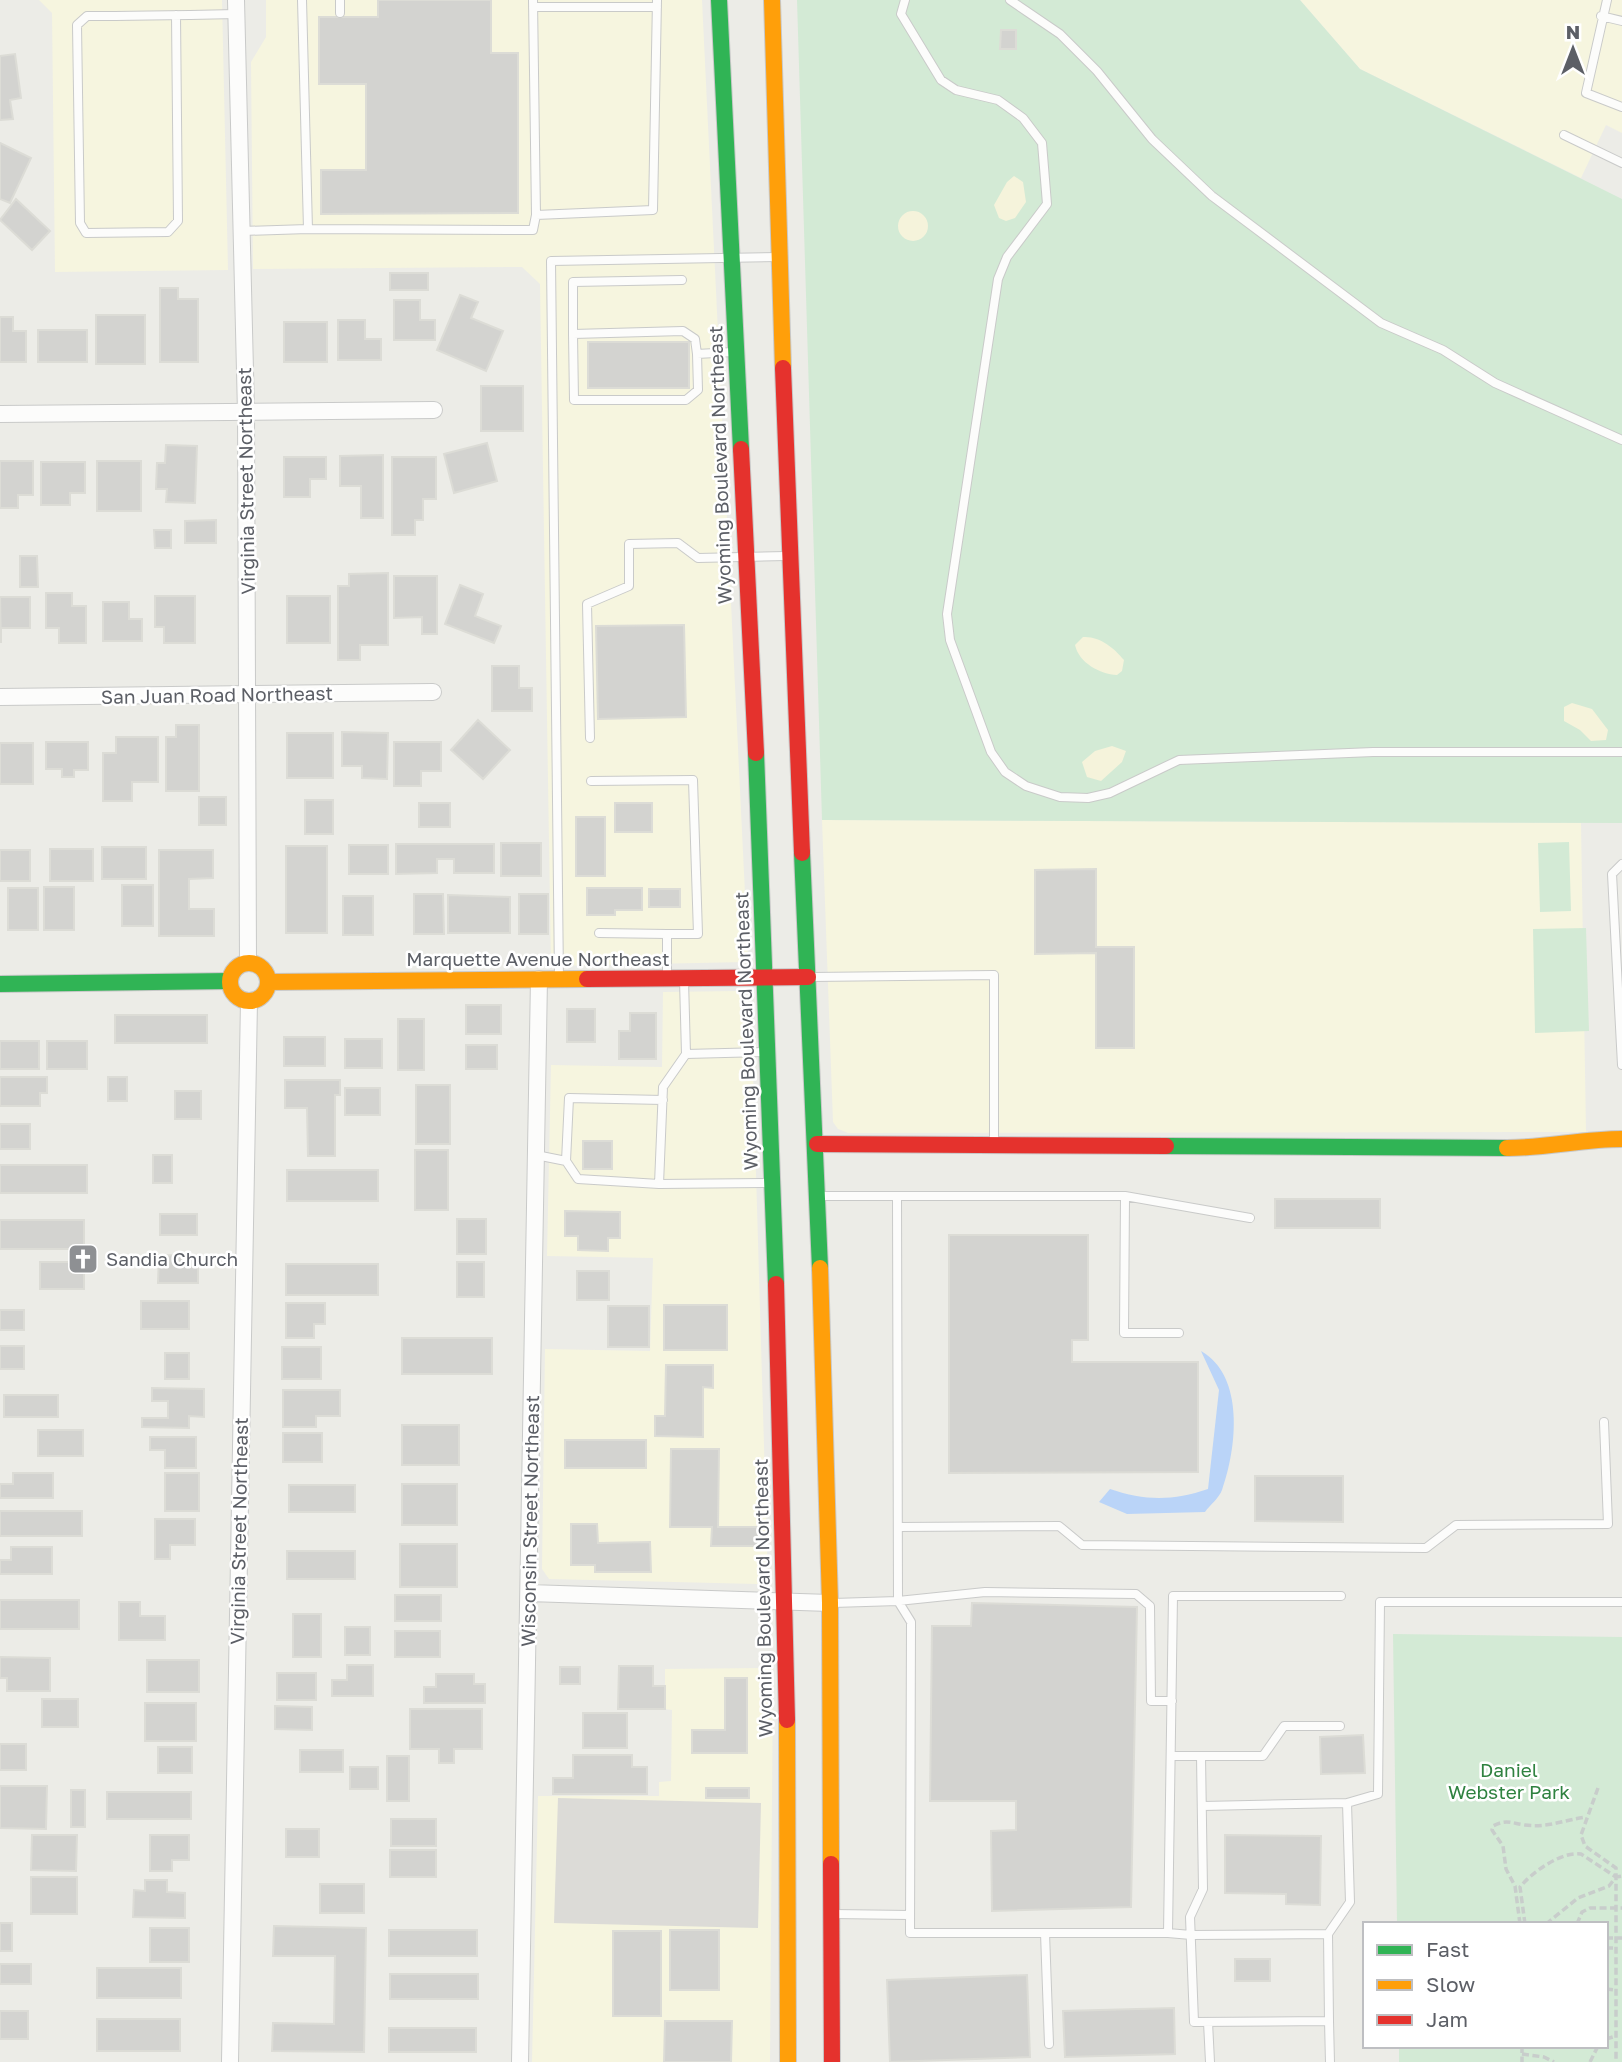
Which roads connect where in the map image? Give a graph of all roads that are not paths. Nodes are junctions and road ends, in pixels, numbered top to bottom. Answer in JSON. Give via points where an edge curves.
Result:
{"nodes":[{"id":1,"x":302,"y":0,"type":"edge"},
{"id":2,"x":340,"y":0,"type":"edge"},
{"id":3,"x":719,"y":0,"type":"edge"},
{"id":4,"x":772,"y":0,"type":"edge"},
{"id":5,"x":905,"y":0,"type":"edge"},
{"id":6,"x":1010,"y":0,"type":"edge"},
{"id":7,"x":1607,"y":0,"type":"edge"},
{"id":8,"x":533,"y":3,"type":"edge"},
{"id":9,"x":657,"y":4,"type":"edge"},
{"id":10,"x":237,"y":7,"type":"edge"},
{"id":11,"x":340,"y":13,"type":"dead end"},
{"id":12,"x":176,"y":15,"type":"junction"},
{"id":13,"x":1601,"y":16,"type":"junction"},
{"id":14,"x":1622,"y":21,"type":"edge"},
{"id":15,"x":1622,"y":107,"type":"edge"},
{"id":16,"x":1564,"y":135,"type":"dead end"},
{"id":17,"x":1622,"y":163,"type":"edge"},
{"id":18,"x":536,"y":215,"type":"junction"},
{"id":19,"x":308,"y":229,"type":"junction"},
{"id":20,"x":242,"y":231,"type":"junction"},
{"id":21,"x":782,"y":257,"type":"junction"},
{"id":22,"x":732,"y":258,"type":"junction"},
{"id":23,"x":682,"y":280,"type":"dead end"},
{"id":24,"x":573,"y":334,"type":"junction"},
{"id":25,"x":736,"y":352,"type":"junction"},
{"id":26,"x":697,"y":354,"type":"junction"},
{"id":27,"x":434,"y":410,"type":"dead end"},
{"id":28,"x":246,"y":412,"type":"junction"},
{"id":29,"x":0,"y":414,"type":"edge"},
{"id":30,"x":1622,"y":440,"type":"edge"},
{"id":31,"x":744,"y":556,"type":"junction"},
{"id":32,"x":789,"y":556,"type":"junction"},
{"id":33,"x":433,"y":692,"type":"dead end"},
{"id":34,"x":248,"y":695,"type":"junction"},
{"id":35,"x":0,"y":697,"type":"edge"},
{"id":36,"x":590,"y":738,"type":"dead end"},
{"id":37,"x":1622,"y":752,"type":"edge"},
{"id":38,"x":591,"y":781,"type":"dead end"},
{"id":39,"x":1622,"y":864,"type":"edge"},
{"id":40,"x":599,"y":933,"type":"dead end"},
{"id":41,"x":667,"y":934,"type":"junction"},
{"id":42,"x":248,"y":963,"type":"junction"},
{"id":43,"x":808,"y":977,"type":"junction"},
{"id":44,"x":539,"y":979,"type":"junction"},
{"id":45,"x":559,"y":979,"type":"junction"},
{"id":46,"x":676,"y":979,"type":"junction"},
{"id":47,"x":766,"y":979,"type":"junction"},
{"id":48,"x":230,"y":981,"type":"junction"},
{"id":49,"x":268,"y":982,"type":"junction"},
{"id":50,"x":0,"y":984,"type":"edge"},
{"id":51,"x":249,"y":1001,"type":"junction"},
{"id":52,"x":769,"y":1052,"type":"junction"},
{"id":53,"x":686,"y":1054,"type":"junction"},
{"id":54,"x":1622,"y":1065,"type":"edge"},
{"id":55,"x":663,"y":1100,"type":"junction"},
{"id":56,"x":1622,"y":1139,"type":"edge"},
{"id":57,"x":817,"y":1144,"type":"junction"},
{"id":58,"x":994,"y":1145,"type":"junction"},
{"id":59,"x":536,"y":1156,"type":"junction"},
{"id":60,"x":566,"y":1161,"type":"junction"},
{"id":61,"x":773,"y":1183,"type":"junction"},
{"id":62,"x":659,"y":1184,"type":"junction"},
{"id":63,"x":818,"y":1196,"type":"junction"},
{"id":64,"x":897,"y":1196,"type":"junction"},
{"id":65,"x":1125,"y":1196,"type":"junction"},
{"id":66,"x":1250,"y":1218,"type":"dead end"},
{"id":67,"x":1179,"y":1333,"type":"dead end"},
{"id":68,"x":1604,"y":1422,"type":"dead end"},
{"id":69,"x":898,"y":1527,"type":"junction"},
{"id":70,"x":529,"y":1593,"type":"junction"},
{"id":71,"x":1341,"y":1596,"type":"dead end"},
{"id":72,"x":786,"y":1601,"type":"junction"},
{"id":73,"x":898,"y":1601,"type":"junction"},
{"id":74,"x":1622,"y":1602,"type":"edge"},
{"id":75,"x":830,"y":1603,"type":"junction"},
{"id":76,"x":1171,"y":1701,"type":"junction"},
{"id":77,"x":1340,"y":1726,"type":"dead end"},
{"id":78,"x":1171,"y":1756,"type":"junction"},
{"id":79,"x":1201,"y":1756,"type":"junction"},
{"id":80,"x":1347,"y":1803,"type":"junction"},
{"id":81,"x":1203,"y":1806,"type":"junction"},
{"id":82,"x":832,"y":1914,"type":"junction"},
{"id":83,"x":910,"y":1915,"type":"junction"},
{"id":84,"x":1045,"y":1933,"type":"junction"},
{"id":85,"x":1168,"y":1933,"type":"junction"},
{"id":86,"x":1328,"y":1934,"type":"junction"},
{"id":87,"x":1191,"y":1935,"type":"junction"},
{"id":88,"x":1329,"y":2021,"type":"junction"},
{"id":89,"x":1208,"y":2022,"type":"junction"},
{"id":90,"x":1049,"y":2044,"type":"dead end"},
{"id":91,"x":230,"y":2062,"type":"edge"},
{"id":92,"x":520,"y":2062,"type":"edge"},
{"id":93,"x":789,"y":2062,"type":"edge"},
{"id":94,"x":832,"y":2062,"type":"edge"},
{"id":95,"x":1210,"y":2062,"type":"edge"},
{"id":96,"x":1330,"y":2062,"type":"edge"}],
"edges":[{"from":1,"to":19,"type":"lane"},
{"from":2,"to":11,"type":"lane"},
{"from":3,"to":22,"type":"main road","name":"Wyoming Boulevard Northeast"},
{"from":4,"to":21,"type":"main road"},
{"from":5,"to":37,"type":"lane","via":[[901,14],[941,80],[956,90],[999,100],[1023,118],[1042,143],[1047,204],[1007,257],[998,279],[947,614],[950,640],[991,752],[1005,772],[1042,792],[1088,797],[1110,793],[1179,760],[1373,752]]},
{"from":6,"to":30,"type":"lane","via":[[1060,34],[1152,139],[1212,196],[1381,323],[1443,350],[1495,383]]},
{"from":7,"to":13,"type":"lane"},
{"from":8,"to":9,"type":"lane"},
{"from":8,"to":18,"type":"lane"},
{"from":9,"to":18,"type":"lane","via":[[653,210]]},
{"from":10,"to":12,"type":"lane"},
{"from":10,"to":20,"type":"street","name":"Virginia Street Northeast"},
{"from":12,"to":12,"type":"lane","via":[[87,16],[77,25],[80,223],[86,233],[168,232],[178,221]]},
{"from":13,"to":14,"type":"lane"},
{"from":13,"to":15,"type":"lane","via":[[1586,93]]},
{"from":16,"to":17,"type":"lane"},
{"from":18,"to":19,"type":"lane","via":[[533,230]]},
{"from":19,"to":20,"type":"lane"},
{"from":20,"to":28,"type":"street","name":"Virginia Street Northeast"},
{"from":21,"to":22,"type":"lane"},
{"from":21,"to":32,"type":"main road"},
{"from":22,"to":25,"type":"main road","name":"Wyoming Boulevard Northeast"},
{"from":22,"to":45,"type":"lane","via":[[551,261]]},
{"from":23,"to":24,"type":"lane","via":[[572,282]]},
{"from":24,"to":26,"type":"lane","via":[[683,331],[695,338]]},
{"from":24,"to":26,"type":"lane","via":[[574,400],[686,400],[698,390]]},
{"from":25,"to":26,"type":"lane"},
{"from":25,"to":31,"type":"main road","name":"Wyoming Boulevard Northeast"},
{"from":27,"to":28,"type":"street"},
{"from":28,"to":29,"type":"street"},
{"from":28,"to":34,"type":"street","name":"Virginia Street Northeast"},
{"from":31,"to":32,"type":"lane"},
{"from":31,"to":36,"type":"lane","via":[[698,558],[678,543],[629,544],[629,586],[587,604]]},
{"from":31,"to":47,"type":"main road","name":"Wyoming Boulevard Northeast"},
{"from":32,"to":43,"type":"main road"},
{"from":33,"to":34,"type":"street","name":"San Juan Road Northeast"},
{"from":34,"to":35,"type":"street","name":"San Juan Road Northeast"},
{"from":34,"to":42,"type":"street","name":"Virginia Street Northeast"},
{"from":38,"to":41,"type":"lane","via":[[693,780],[698,934]]},
{"from":39,"to":54,"type":"lane","via":[[1612,874]]},
{"from":40,"to":41,"type":"lane"},
{"from":41,"to":46,"type":"lane"},
{"from":42,"to":48,"type":"main road","via":[[233,971]]},
{"from":42,"to":49,"type":"main road","via":[[264,971]]},
{"from":43,"to":47,"type":"main road","name":"Marquette Avenue Northeast"},
{"from":43,"to":57,"type":"main road"},
{"from":43,"to":58,"type":"lane","via":[[994,975]]},
{"from":44,"to":45,"type":"main road","name":"Marquette Avenue Northeast"},
{"from":44,"to":49,"type":"main road","name":"Marquette Avenue Northeast"},
{"from":44,"to":59,"type":"street","name":"Wisconsin Street Northeast"},
{"from":45,"to":46,"type":"main road","name":"Marquette Avenue Northeast"},
{"from":46,"to":47,"type":"main road","name":"Marquette Avenue Northeast"},
{"from":46,"to":53,"type":"lane"},
{"from":47,"to":52,"type":"main road","name":"Wyoming Boulevard Northeast"},
{"from":48,"to":50,"type":"main road"},
{"from":48,"to":51,"type":"main road","via":[[237,997]]},
{"from":49,"to":51,"type":"main road","via":[[264,993]]},
{"from":51,"to":91,"type":"street","name":"Virginia Street Northeast"},
{"from":52,"to":53,"type":"lane"},
{"from":52,"to":61,"type":"main road","name":"Wyoming Boulevard Northeast"},
{"from":53,"to":55,"type":"lane","via":[[663,1087]]},
{"from":55,"to":60,"type":"lane","via":[[569,1098]]},
{"from":55,"to":62,"type":"lane"},
{"from":56,"to":58,"type":"main road","via":[[1580,1139],[1541,1148]]},
{"from":57,"to":58,"type":"main road"},
{"from":57,"to":63,"type":"main road"},
{"from":59,"to":60,"type":"lane"},
{"from":59,"to":70,"type":"street","name":"Wisconsin Street Northeast"},
{"from":60,"to":62,"type":"lane","via":[[578,1180]]},
{"from":61,"to":62,"type":"lane"},
{"from":61,"to":72,"type":"main road","name":"Wyoming Boulevard Northeast"},
{"from":63,"to":64,"type":"lane"},
{"from":63,"to":75,"type":"main road"},
{"from":64,"to":65,"type":"lane"},
{"from":64,"to":69,"type":"lane"},
{"from":65,"to":66,"type":"lane"},
{"from":65,"to":67,"type":"lane","via":[[1124,1333]]},
{"from":68,"to":69,"type":"lane","via":[[1608,1524],[1456,1525],[1426,1548],[1082,1545],[1059,1526]]},
{"from":69,"to":73,"type":"lane"},
{"from":70,"to":72,"type":"street"},
{"from":70,"to":92,"type":"street","name":"Wisconsin Street Northeast"},
{"from":71,"to":76,"type":"lane","via":[[1173,1596]]},
{"from":72,"to":75,"type":"street"},
{"from":72,"to":93,"type":"main road","name":"Wyoming Boulevard Northeast"},
{"from":73,"to":75,"type":"lane"},
{"from":73,"to":76,"type":"lane","via":[[985,1592],[1136,1594],[1150,1606],[1151,1701]]},
{"from":73,"to":83,"type":"lane","via":[[911,1622]]},
{"from":74,"to":80,"type":"lane","via":[[1380,1602],[1378,1794]]},
{"from":75,"to":82,"type":"main road"},
{"from":76,"to":78,"type":"lane"},
{"from":77,"to":79,"type":"lane","via":[[1284,1727],[1263,1756]]},
{"from":78,"to":79,"type":"lane"},
{"from":78,"to":85,"type":"lane"},
{"from":79,"to":81,"type":"lane"},
{"from":80,"to":81,"type":"lane"},
{"from":80,"to":86,"type":"lane","via":[[1350,1902]]},
{"from":81,"to":87,"type":"lane","via":[[1203,1889],[1191,1917]]},
{"from":82,"to":83,"type":"lane"},
{"from":82,"to":94,"type":"main road"},
{"from":83,"to":84,"type":"lane","via":[[910,1933]]},
{"from":84,"to":85,"type":"lane"},
{"from":84,"to":90,"type":"lane"},
{"from":85,"to":87,"type":"lane"},
{"from":86,"to":87,"type":"lane"},
{"from":86,"to":88,"type":"lane"},
{"from":87,"to":89,"type":"lane","via":[[1194,2022]]},
{"from":88,"to":89,"type":"lane"},
{"from":88,"to":96,"type":"lane"},
{"from":89,"to":95,"type":"lane"}]}
